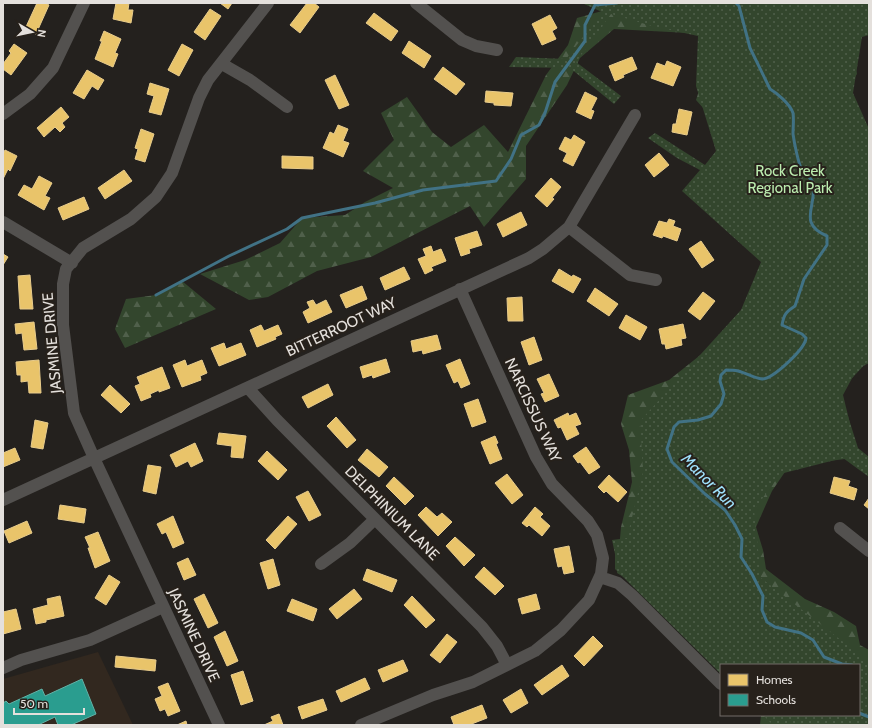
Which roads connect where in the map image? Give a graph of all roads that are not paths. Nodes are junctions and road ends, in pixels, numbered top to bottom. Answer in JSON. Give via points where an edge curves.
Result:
{"nodes":[{"id":1,"x":84,"y":3,"type":"edge"},
{"id":2,"x":268,"y":3,"type":"edge"},
{"id":3,"x":416,"y":3,"type":"edge"},
{"id":4,"x":497,"y":50,"type":"dead end"},
{"id":5,"x":222,"y":64,"type":"junction"},
{"id":6,"x":287,"y":107,"type":"dead end"},
{"id":7,"x":3,"y":114,"type":"edge"},
{"id":8,"x":635,"y":115,"type":"dead end"},
{"id":9,"x":3,"y":222,"type":"edge"},
{"id":10,"x":569,"y":227,"type":"junction"},
{"id":11,"x":72,"y":263,"type":"junction"},
{"id":12,"x":656,"y":280,"type":"dead end"},
{"id":13,"x":460,"y":289,"type":"junction"},
{"id":14,"x":248,"y":388,"type":"junction"},
{"id":15,"x":94,"y":458,"type":"junction"},
{"id":16,"x":3,"y":500,"type":"edge"},
{"id":17,"x":375,"y":519,"type":"junction"},
{"id":18,"x":840,"y":528,"type":"dead end"},
{"id":19,"x":869,"y":551,"type":"edge"},
{"id":20,"x":321,"y":564,"type":"dead end"},
{"id":21,"x":600,"y":577,"type":"junction"},
{"id":22,"x":163,"y":607,"type":"junction"},
{"id":23,"x":507,"y":666,"type":"junction"},
{"id":24,"x":3,"y":668,"type":"edge"},
{"id":25,"x":720,"y":683,"type":"edge"},
{"id":26,"x":219,"y":725,"type":"edge"},
{"id":27,"x":361,"y":725,"type":"edge"}],
"edges":[{"from":1,"to":7,"type":"street","via":[[53,68],[30,94]]},
{"from":2,"to":5,"type":"street","name":"JASMINE DRIVE"},
{"from":3,"to":4,"type":"street","via":[[462,40]]},
{"from":5,"to":6,"type":"street","via":[[250,80]]},
{"from":5,"to":11,"type":"street","name":"JASMINE DRIVE","via":[[208,80],[199,98],[172,173],[156,197],[131,219],[83,248]]},
{"from":8,"to":10,"type":"street","name":"BITTERROOT WAY"},
{"from":9,"to":11,"type":"street"},
{"from":10,"to":12,"type":"street","via":[[630,275]]},
{"from":10,"to":13,"type":"street","name":"BITTERROOT WAY","via":[[529,258]]},
{"from":11,"to":15,"type":"street","name":"JASMINE DRIVE","via":[[66,269],[63,284],[63,325],[74,413]]},
{"from":13,"to":14,"type":"street","name":"BITTERROOT WAY"},
{"from":13,"to":21,"type":"street","name":"NARCISSUS WAY","via":[[536,457],[552,484],[588,521],[597,535],[602,558]]},
{"from":14,"to":15,"type":"street","name":"BITTERROOT WAY"},
{"from":14,"to":17,"type":"street","name":"DELPHINIUM LANE"},
{"from":15,"to":16,"type":"street","name":"BITTERROOT WAY"},
{"from":15,"to":22,"type":"street","name":"JASMINE DRIVE"},
{"from":17,"to":20,"type":"street","via":[[350,543]]},
{"from":17,"to":23,"type":"street","name":"DELPHINIUM LANE","via":[[482,627],[497,646]]},
{"from":18,"to":19,"type":"street"},
{"from":21,"to":23,"type":"street","name":"NARCISSUS WAY","via":[[589,600],[561,630],[535,651]]},
{"from":21,"to":25,"type":"street","via":[[618,583],[632,595]]},
{"from":22,"to":24,"type":"street","via":[[90,640],[21,660]]},
{"from":22,"to":26,"type":"street","name":"JASMINE DRIVE"},
{"from":23,"to":27,"type":"street","name":"NARCISSUS WAY","via":[[473,682],[433,695]]}]}
